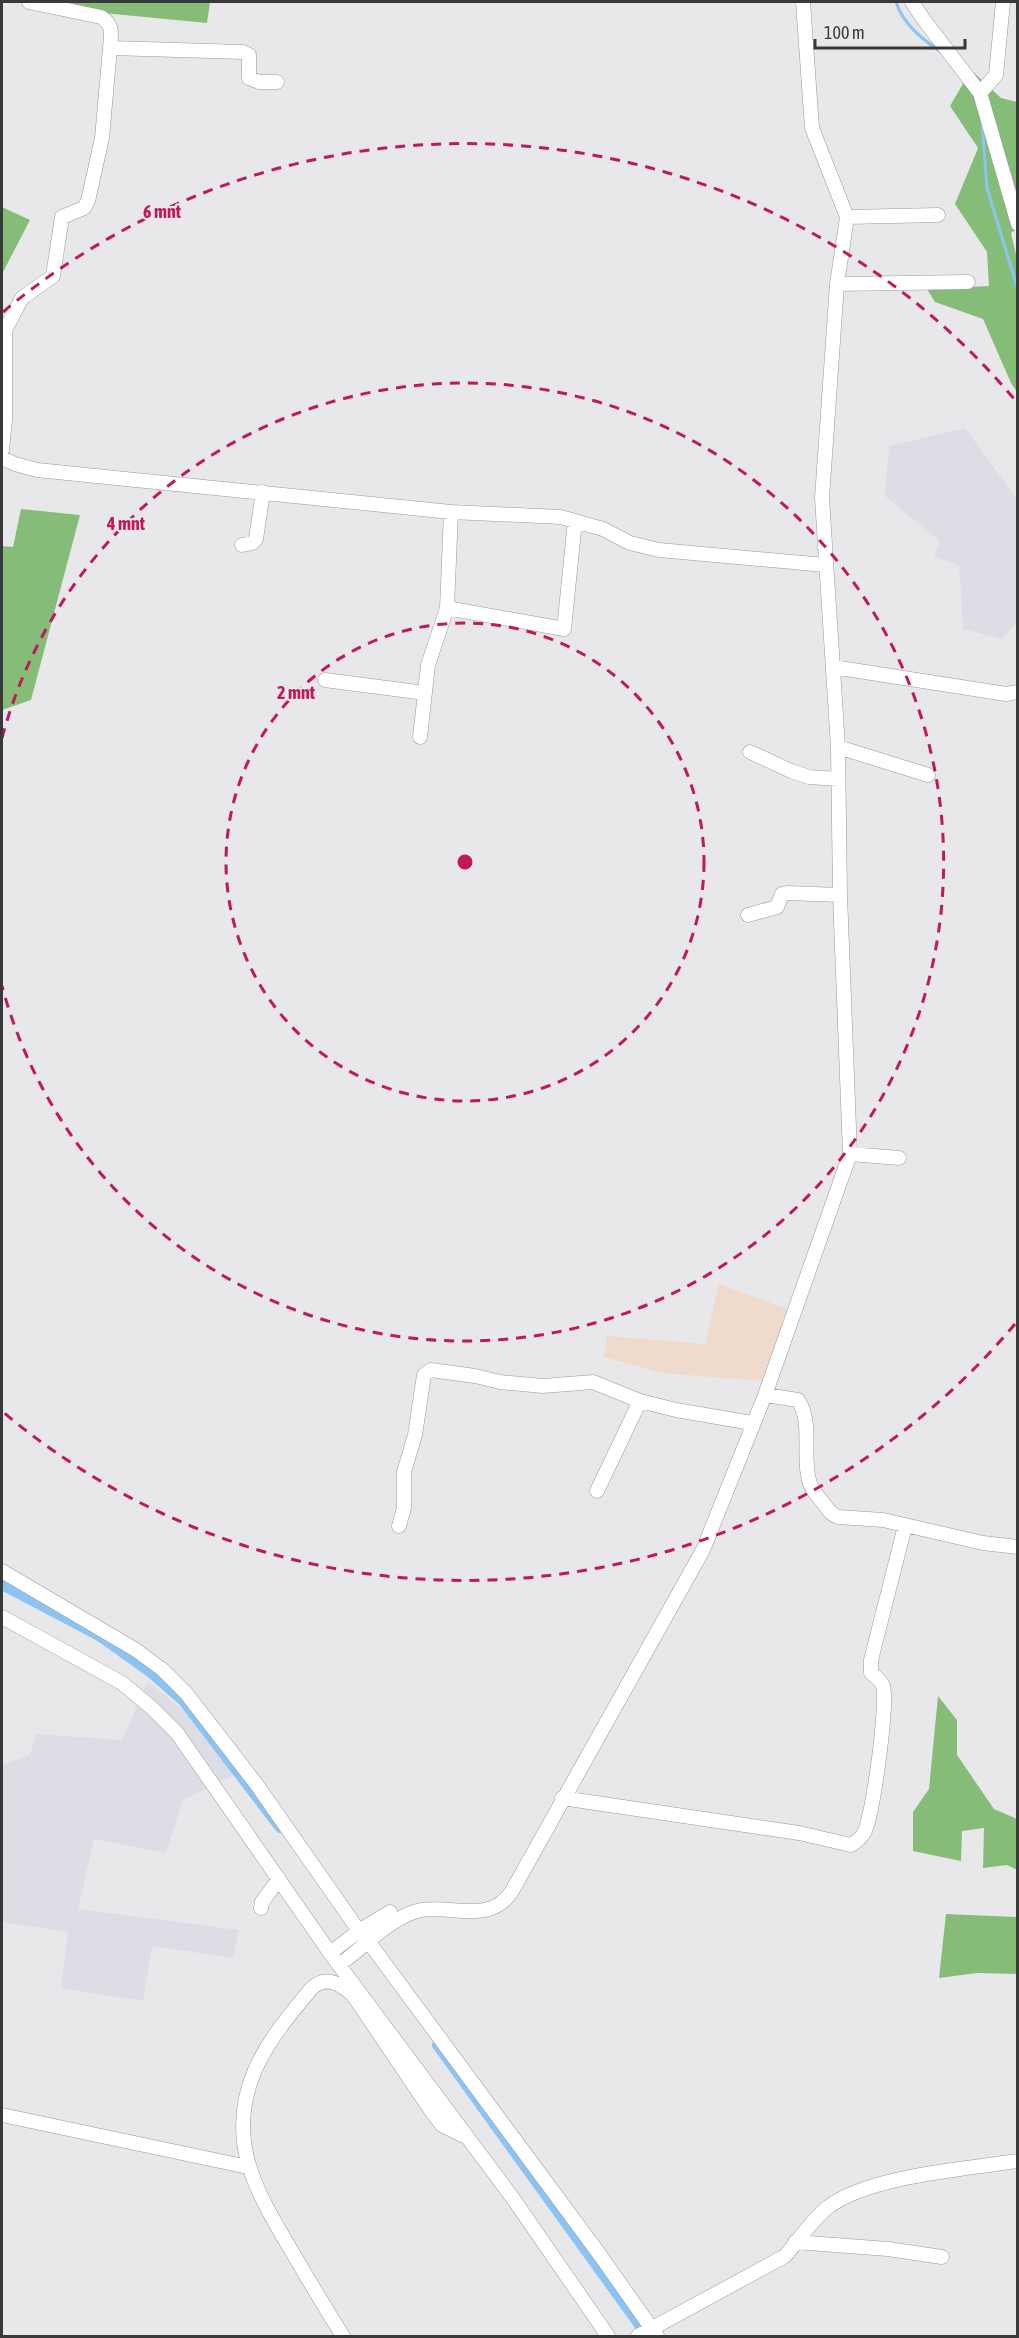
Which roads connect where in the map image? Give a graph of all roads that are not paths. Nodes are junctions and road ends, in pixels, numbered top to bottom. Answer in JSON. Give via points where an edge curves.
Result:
{"nodes":[{"id":1,"x":30,"y":2,"type":"edge"},
{"id":2,"x":803,"y":2,"type":"edge"},
{"id":3,"x":912,"y":2,"type":"edge"},
{"id":4,"x":1003,"y":2,"type":"edge"},
{"id":5,"x":110,"y":48,"type":"junction"},
{"id":6,"x":278,"y":82,"type":"dead end"},
{"id":7,"x":980,"y":93,"type":"junction"},
{"id":8,"x":1016,"y":209,"type":"edge"},
{"id":9,"x":938,"y":215,"type":"dead end"},
{"id":10,"x":847,"y":217,"type":"junction"},
{"id":11,"x":1017,"y":224,"type":"edge"},
{"id":12,"x":968,"y":282,"type":"dead end"},
{"id":13,"x":837,"y":284,"type":"junction"},
{"id":14,"x":3,"y":342,"type":"edge"},
{"id":15,"x":2,"y":450,"type":"edge"},
{"id":16,"x":2,"y":458,"type":"edge"},
{"id":17,"x":263,"y":492,"type":"junction"},
{"id":18,"x":451,"y":512,"type":"junction"},
{"id":19,"x":575,"y":521,"type":"junction"},
{"id":20,"x":242,"y":545,"type":"dead end"},
{"id":21,"x":825,"y":565,"type":"junction"},
{"id":22,"x":447,"y":608,"type":"junction"},
{"id":23,"x":833,"y":667,"type":"junction"},
{"id":24,"x":325,"y":681,"type":"dead end"},
{"id":25,"x":1017,"y":692,"type":"edge"},
{"id":26,"x":425,"y":693,"type":"junction"},
{"id":27,"x":420,"y":736,"type":"dead end"},
{"id":28,"x":838,"y":747,"type":"junction"},
{"id":29,"x":750,"y":752,"type":"dead end"},
{"id":30,"x":928,"y":775,"type":"dead end"},
{"id":31,"x":838,"y":779,"type":"junction"},
{"id":32,"x":840,"y":895,"type":"junction"},
{"id":33,"x":748,"y":915,"type":"dead end"},
{"id":34,"x":850,"y":1154,"type":"junction"},
{"id":35,"x":899,"y":1158,"type":"dead end"},
{"id":36,"x":765,"y":1395,"type":"junction"},
{"id":37,"x":640,"y":1401,"type":"junction"},
{"id":38,"x":752,"y":1423,"type":"junction"},
{"id":39,"x":597,"y":1491,"type":"dead end"},
{"id":40,"x":399,"y":1526,"type":"dead end"},
{"id":41,"x":905,"y":1526,"type":"junction"},
{"id":42,"x":1017,"y":1547,"type":"edge"},
{"id":43,"x":2,"y":1572,"type":"edge"},
{"id":44,"x":2,"y":1617,"type":"edge"},
{"id":45,"x":562,"y":1798,"type":"junction"},
{"id":46,"x":279,"y":1879,"type":"junction"},
{"id":47,"x":261,"y":1908,"type":"dead end"},
{"id":48,"x":390,"y":1912,"type":"dead end"},
{"id":49,"x":362,"y":1937,"type":"junction"},
{"id":50,"x":333,"y":1950,"type":"junction"},
{"id":51,"x":344,"y":1961,"type":"junction"},
{"id":52,"x":423,"y":2090,"type":"junction"},
{"id":53,"x":2,"y":2115,"type":"edge"},
{"id":54,"x":1017,"y":2161,"type":"edge"},
{"id":55,"x":248,"y":2167,"type":"junction"},
{"id":56,"x":795,"y":2242,"type":"junction"},
{"id":57,"x":942,"y":2258,"type":"dead end"},
{"id":58,"x":649,"y":2334,"type":"edge"},
{"id":59,"x":343,"y":2337,"type":"edge"},
{"id":60,"x":608,"y":2337,"type":"edge"}],
"edges":[{"from":1,"to":5,"type":"street","via":[[101,17],[112,28]]},
{"from":2,"to":10,"type":"street","via":[[812,128]]},
{"from":3,"to":7,"type":"street"},
{"from":4,"to":7,"type":"street","via":[[996,75]]},
{"from":5,"to":6,"type":"street","via":[[248,53],[249,78]]},
{"from":5,"to":14,"type":"street","via":[[102,138],[88,201],[84,208],[62,217],[53,276],[21,298]]},
{"from":7,"to":8,"type":"street"},
{"from":8,"to":11,"type":"street"},
{"from":9,"to":10,"type":"street"},
{"from":10,"to":13,"type":"street"},
{"from":12,"to":13,"type":"street"},
{"from":13,"to":21,"type":"street","via":[[822,482]]},
{"from":14,"to":15,"type":"street"},
{"from":16,"to":17,"type":"street","via":[[37,470]]},
{"from":17,"to":18,"type":"street"},
{"from":17,"to":20,"type":"street","via":[[256,539]]},
{"from":18,"to":19,"type":"street"},
{"from":18,"to":22,"type":"street"},
{"from":19,"to":21,"type":"street","via":[[659,550]]},
{"from":19,"to":22,"type":"street","via":[[564,629]]},
{"from":21,"to":23,"type":"street"},
{"from":22,"to":26,"type":"street","via":[[428,665]]},
{"from":23,"to":25,"type":"street","via":[[1006,694]]},
{"from":23,"to":28,"type":"street"},
{"from":24,"to":26,"type":"street"},
{"from":26,"to":27,"type":"street"},
{"from":28,"to":30,"type":"street"},
{"from":28,"to":31,"type":"street"},
{"from":29,"to":31,"type":"street","via":[[809,777]]},
{"from":31,"to":32,"type":"street"},
{"from":32,"to":33,"type":"street","via":[[782,894],[777,907]]},
{"from":32,"to":34,"type":"street"},
{"from":34,"to":35,"type":"street"},
{"from":34,"to":36,"type":"street"},
{"from":36,"to":38,"type":"street"},
{"from":36,"to":41,"type":"street","via":[[786,1397],[801,1404],[808,1480],[831,1514]]},
{"from":37,"to":38,"type":"street"},
{"from":37,"to":39,"type":"street"},
{"from":37,"to":40,"type":"street","via":[[593,1382],[543,1386],[447,1371],[427,1372],[404,1472],[404,1508]]},
{"from":38,"to":45,"type":"street","via":[[703,1550]]},
{"from":41,"to":42,"type":"street","via":[[983,1544]]},
{"from":41,"to":45,"type":"street","via":[[870,1664],[871,1673],[884,1689],[884,1720],[873,1799],[865,1831],[856,1842],[850,1845],[799,1833]]},
{"from":43,"to":49,"type":"street","via":[[136,1650],[186,1694],[257,1785]]},
{"from":44,"to":46,"type":"street","via":[[122,1683],[152,1708],[177,1733]]},
{"from":45,"to":49,"type":"street","via":[[506,1901],[477,1911],[417,1911]]},
{"from":46,"to":47,"type":"street"},
{"from":46,"to":50,"type":"street"},
{"from":48,"to":49,"type":"street"},
{"from":49,"to":50,"type":"street"},
{"from":49,"to":51,"type":"street"},
{"from":49,"to":58,"type":"street","via":[[600,2255]]},
{"from":50,"to":51,"type":"street"},
{"from":51,"to":52,"type":"street"},
{"from":52,"to":55,"type":"street","via":[[353,1995],[341,1984],[317,1983],[278,2032],[254,2072],[245,2098],[242,2125]]},
{"from":52,"to":60,"type":"street","via":[[466,2137],[512,2197]]},
{"from":53,"to":55,"type":"street"},
{"from":54,"to":56,"type":"street","via":[[905,2178],[849,2194],[828,2208]]},
{"from":55,"to":59,"type":"street","via":[[262,2200]]},
{"from":56,"to":57,"type":"street","via":[[888,2249]]},
{"from":56,"to":58,"type":"street","via":[[785,2256]]}]}
